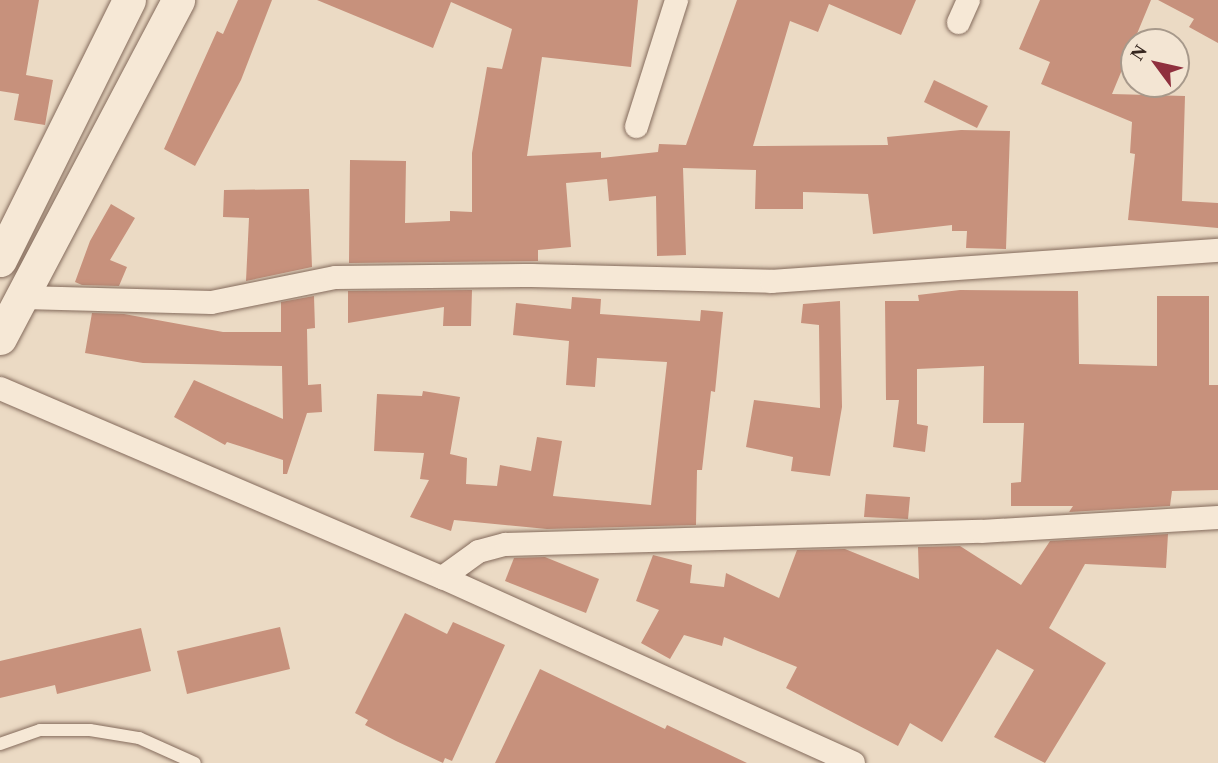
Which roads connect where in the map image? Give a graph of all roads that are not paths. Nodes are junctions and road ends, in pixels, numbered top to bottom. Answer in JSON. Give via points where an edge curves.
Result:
{"nodes":[{"id":1,"x":129,"y":0,"type":"edge"},
{"id":2,"x":178,"y":0,"type":"edge"},
{"id":3,"x":676,"y":0,"type":"edge"},
{"id":4,"x":968,"y":0,"type":"edge"},
{"id":5,"x":958,"y":22,"type":"dead end"},
{"id":6,"x":636,"y":126,"type":"dead end"},
{"id":7,"x":1218,"y":250,"type":"edge"},
{"id":8,"x":0,"y":260,"type":"edge"},
{"id":9,"x":23,"y":297,"type":"junction"},
{"id":10,"x":0,"y":338,"type":"edge"},
{"id":11,"x":0,"y":388,"type":"edge"},
{"id":12,"x":1218,"y":517,"type":"edge"},
{"id":13,"x":442,"y":577,"type":"junction"},
{"id":14,"x":0,"y":744,"type":"edge"},
{"id":15,"x":195,"y":763,"type":"edge"},
{"id":16,"x":853,"y":763,"type":"edge"}],
"edges":[{"from":1,"to":8,"type":"main road"},
{"from":2,"to":9,"type":"main road"},
{"from":3,"to":6,"type":"street"},
{"from":4,"to":5,"type":"street"},
{"from":7,"to":9,"type":"street","via":[[772,281],[531,275],[335,278],[211,302]]},
{"from":9,"to":10,"type":"main road"},
{"from":11,"to":13,"type":"street"},
{"from":12,"to":13,"type":"street","via":[[981,531],[505,544],[478,551]]},
{"from":13,"to":16,"type":"street"},
{"from":14,"to":15,"type":"lane","via":[[40,730],[90,730],[139,738]]}]}
